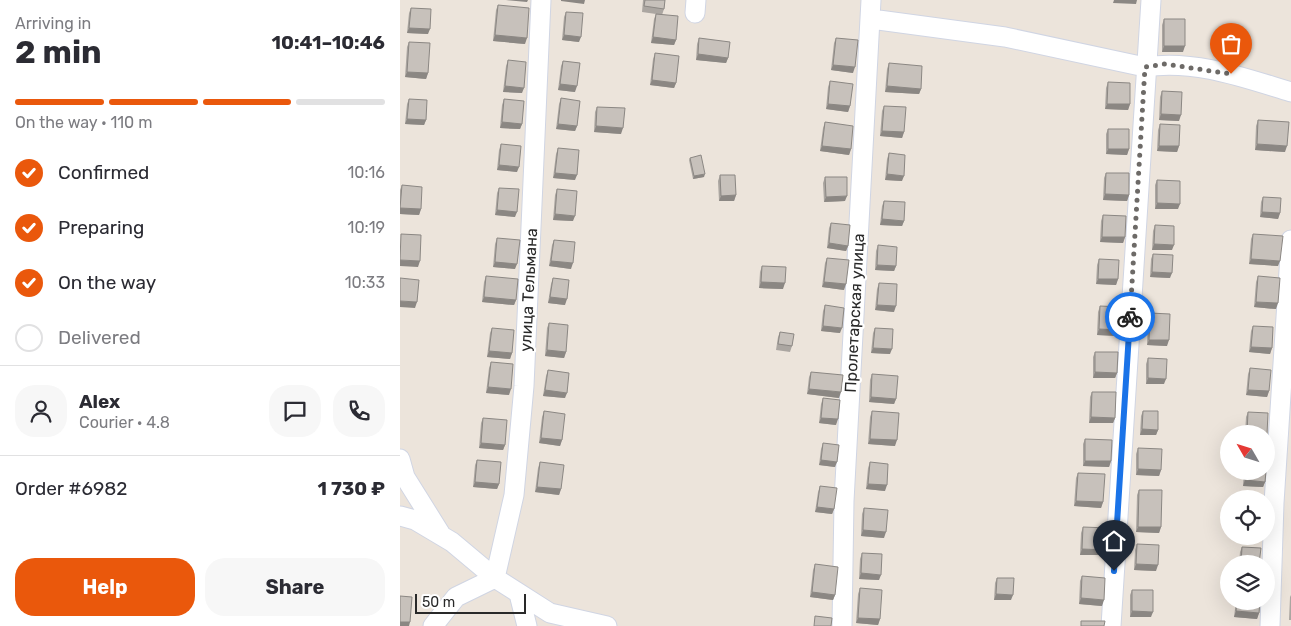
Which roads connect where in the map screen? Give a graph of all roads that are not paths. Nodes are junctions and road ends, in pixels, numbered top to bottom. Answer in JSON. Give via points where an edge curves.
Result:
{"nodes":[{"id":1,"x":541,"y":0,"type":"edge"},
{"id":2,"x":1151,"y":0,"type":"edge"},
{"id":3,"x":871,"y":9,"type":"edge"},
{"id":4,"x":1145,"y":67,"type":"junction"},
{"id":5,"x":1291,"y":92,"type":"edge"},
{"id":6,"x":1291,"y":240,"type":"edge"},
{"id":7,"x":400,"y":459,"type":"edge"},
{"id":8,"x":400,"y":516,"type":"edge"},
{"id":9,"x":442,"y":536,"type":"junction"},
{"id":10,"x":495,"y":578,"type":"junction"},
{"id":11,"x":519,"y":594,"type":"junction"},
{"id":12,"x":433,"y":626,"type":"edge"},
{"id":13,"x":527,"y":626,"type":"edge"},
{"id":14,"x":607,"y":626,"type":"edge"},
{"id":15,"x":842,"y":626,"type":"edge"},
{"id":16,"x":1111,"y":626,"type":"edge"},
{"id":17,"x":1270,"y":626,"type":"edge"}],
"edges":[{"from":1,"to":10,"type":"street","name":"улица Тельмана","via":[[524,386],[514,495]]},
{"from":2,"to":4,"type":"street"},
{"from":3,"to":4,"type":"street"},
{"from":3,"to":15,"type":"street","name":"Пролетарская улица","via":[[844,501]]},
{"from":4,"to":5,"type":"street","via":[[1165,64],[1231,74]]},
{"from":4,"to":16,"type":"street"},
{"from":6,"to":17,"type":"street","via":[[1274,503]]},
{"from":7,"to":9,"type":"street","via":[[405,477]]},
{"from":8,"to":9,"type":"street","via":[[415,520]]},
{"from":9,"to":10,"type":"street"},
{"from":10,"to":11,"type":"street"},
{"from":10,"to":12,"type":"street","via":[[456,597]]},
{"from":11,"to":13,"type":"street"},
{"from":11,"to":14,"type":"street","via":[[550,613]]}]}
